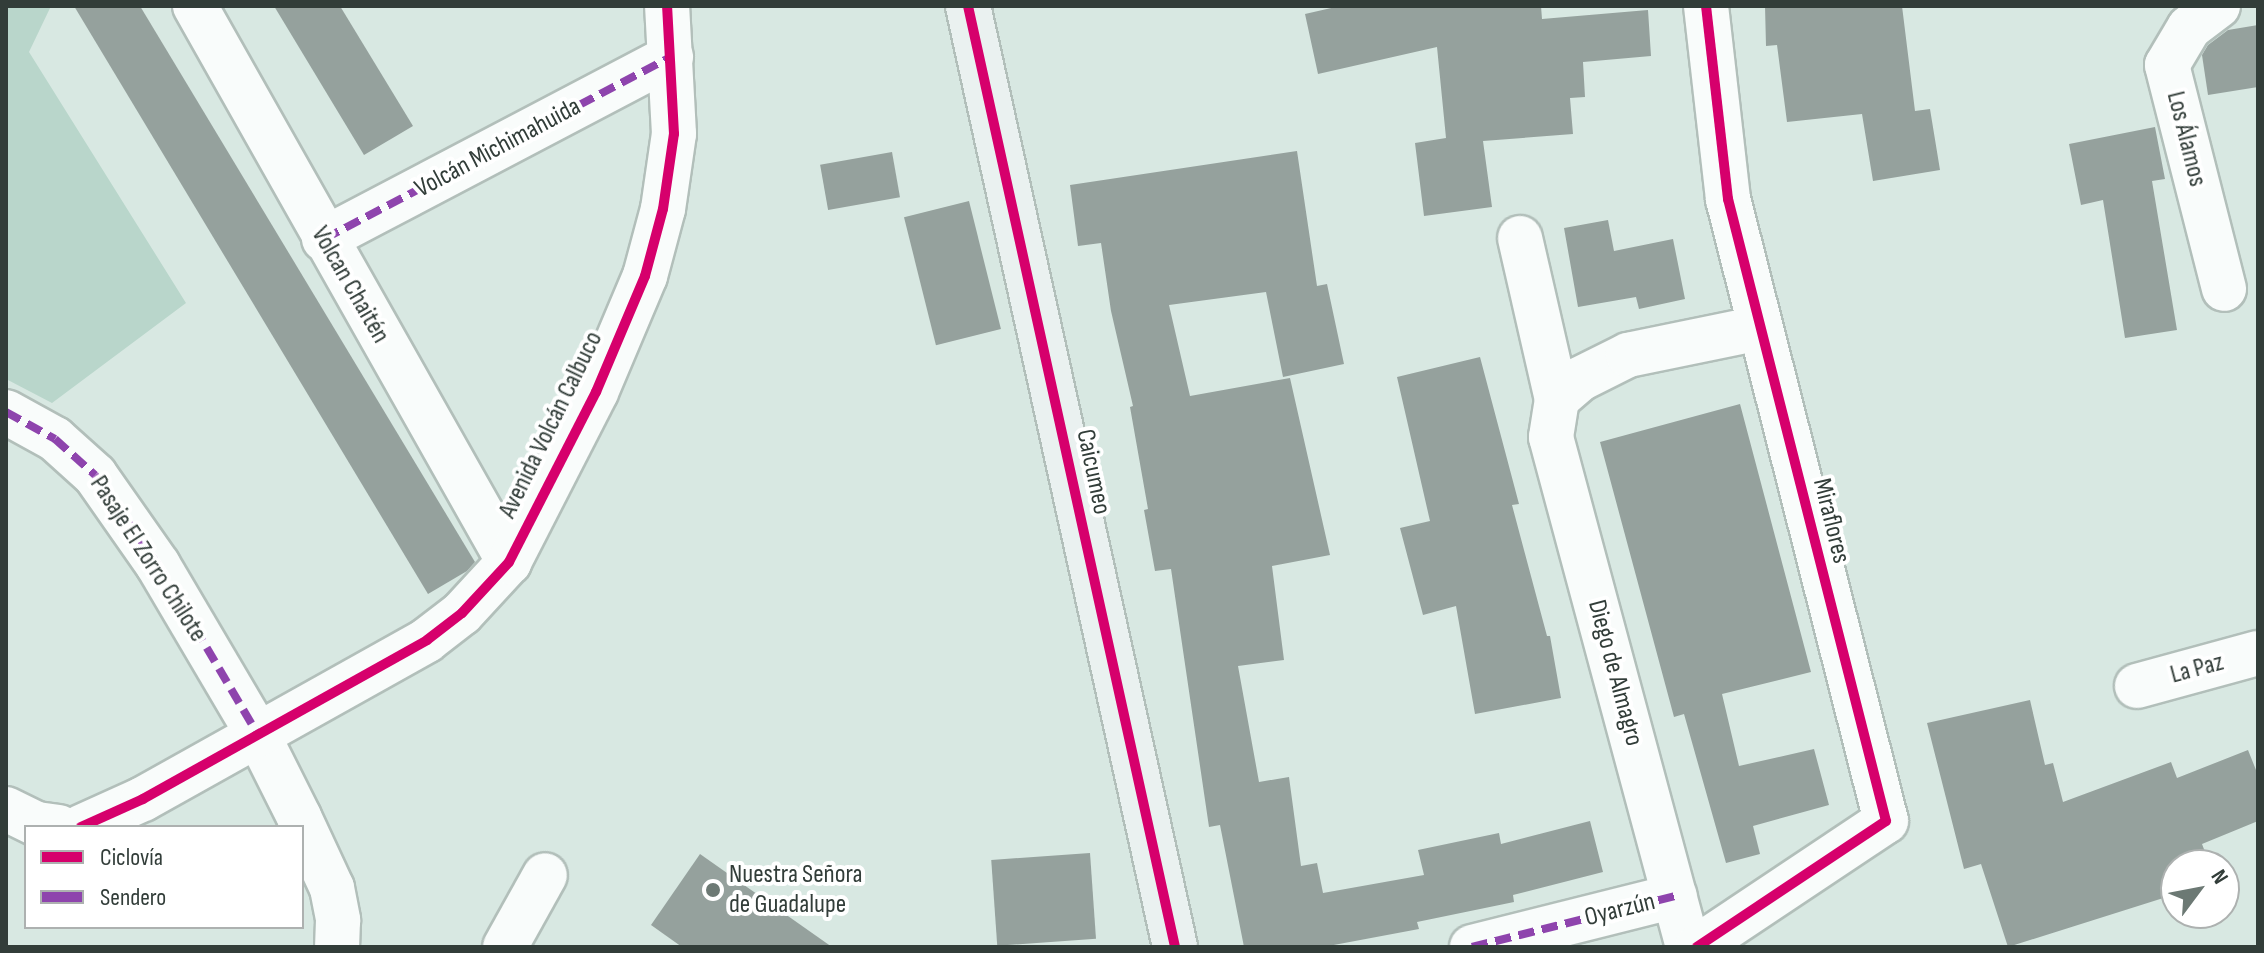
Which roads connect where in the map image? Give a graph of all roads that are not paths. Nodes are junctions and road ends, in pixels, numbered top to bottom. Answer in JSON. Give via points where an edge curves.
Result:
{"nodes":[{"id":1,"x":195,"y":6,"type":"edge"},
{"id":2,"x":667,"y":6,"type":"edge"},
{"id":3,"x":968,"y":6,"type":"edge"},
{"id":4,"x":1706,"y":6,"type":"edge"},
{"id":5,"x":2218,"y":6,"type":"edge"},
{"id":6,"x":671,"y":57,"type":"junction"},
{"id":7,"x":1520,"y":238,"type":"dead end"},
{"id":8,"x":324,"y":239,"type":"junction"},
{"id":9,"x":2224,"y":289,"type":"dead end"},
{"id":10,"x":1759,"y":328,"type":"junction"},
{"id":11,"x":1557,"y":399,"type":"junction"},
{"id":12,"x":6,"y":412,"type":"edge"},
{"id":13,"x":509,"y":562,"type":"junction"},
{"id":14,"x":2258,"y":653,"type":"edge"},
{"id":15,"x":2137,"y":686,"type":"dead end"},
{"id":16,"x":258,"y":735,"type":"junction"},
{"id":17,"x":6,"y":809,"type":"edge"},
{"id":18,"x":44,"y":825,"type":"edge"},
{"id":19,"x":86,"y":825,"type":"edge"},
{"id":20,"x":302,"y":825,"type":"edge"},
{"id":21,"x":304,"y":830,"type":"edge"},
{"id":22,"x":545,"y":875,"type":"dead end"},
{"id":23,"x":1675,"y":896,"type":"junction"},
{"id":24,"x":337,"y":947,"type":"edge"},
{"id":25,"x":505,"y":947,"type":"edge"},
{"id":26,"x":1175,"y":947,"type":"edge"},
{"id":27,"x":1472,"y":947,"type":"edge"},
{"id":28,"x":1688,"y":947,"type":"edge"},
{"id":29,"x":1697,"y":947,"type":"edge"}],
"edges":[{"from":1,"to":8,"type":"street","name":"Volcan Chaitén"},
{"from":2,"to":6,"type":"street","name":"Avenida Volcán Calbuco"},
{"from":3,"to":26,"type":"street","name":"Caicumeo"},
{"from":4,"to":10,"type":"street","name":"Miraflores","via":[[1728,199]]},
{"from":5,"to":9,"type":"street","name":"Los Álamos","via":[[2189,28],[2167,65]]},
{"from":6,"to":8,"type":"street","name":"Volcán Michimahuida"},
{"from":6,"to":13,"type":"street","name":"Avenida Volcán Calbuco","via":[[674,134],[663,209],[645,276],[596,392]]},
{"from":7,"to":11,"type":"street","name":"Diego de Almagro"},
{"from":8,"to":13,"type":"street","name":"Volcan Chaitén"},
{"from":10,"to":11,"type":"street","via":[[1628,355],[1580,379]]},
{"from":10,"to":29,"type":"street","name":"Miraflores","via":[[1886,821]]},
{"from":11,"to":23,"type":"street","name":"Diego de Almagro","via":[[1551,437]]},
{"from":12,"to":16,"type":"street","name":"Pasaje El Zorro Chilote","via":[[55,439],[95,475],[158,565]]},
{"from":13,"to":16,"type":"street","name":"Avenida Volcán Calbuco","via":[[462,613],[427,640]]},
{"from":14,"to":15,"type":"street","name":"La Paz"},
{"from":16,"to":19,"type":"street","name":"Avenida Volcán Calbuco"},
{"from":16,"to":20,"type":"street","name":"Pasaje El Zorro Chilote"},
{"from":17,"to":18,"type":"street"},
{"from":21,"to":24,"type":"street","name":"Pasaje El Zorro Chilote","via":[[332,888]]},
{"from":22,"to":25,"type":"street"},
{"from":23,"to":27,"type":"street","name":"Oyarzún"},
{"from":23,"to":28,"type":"street","name":"Diego de Almagro"}]}
